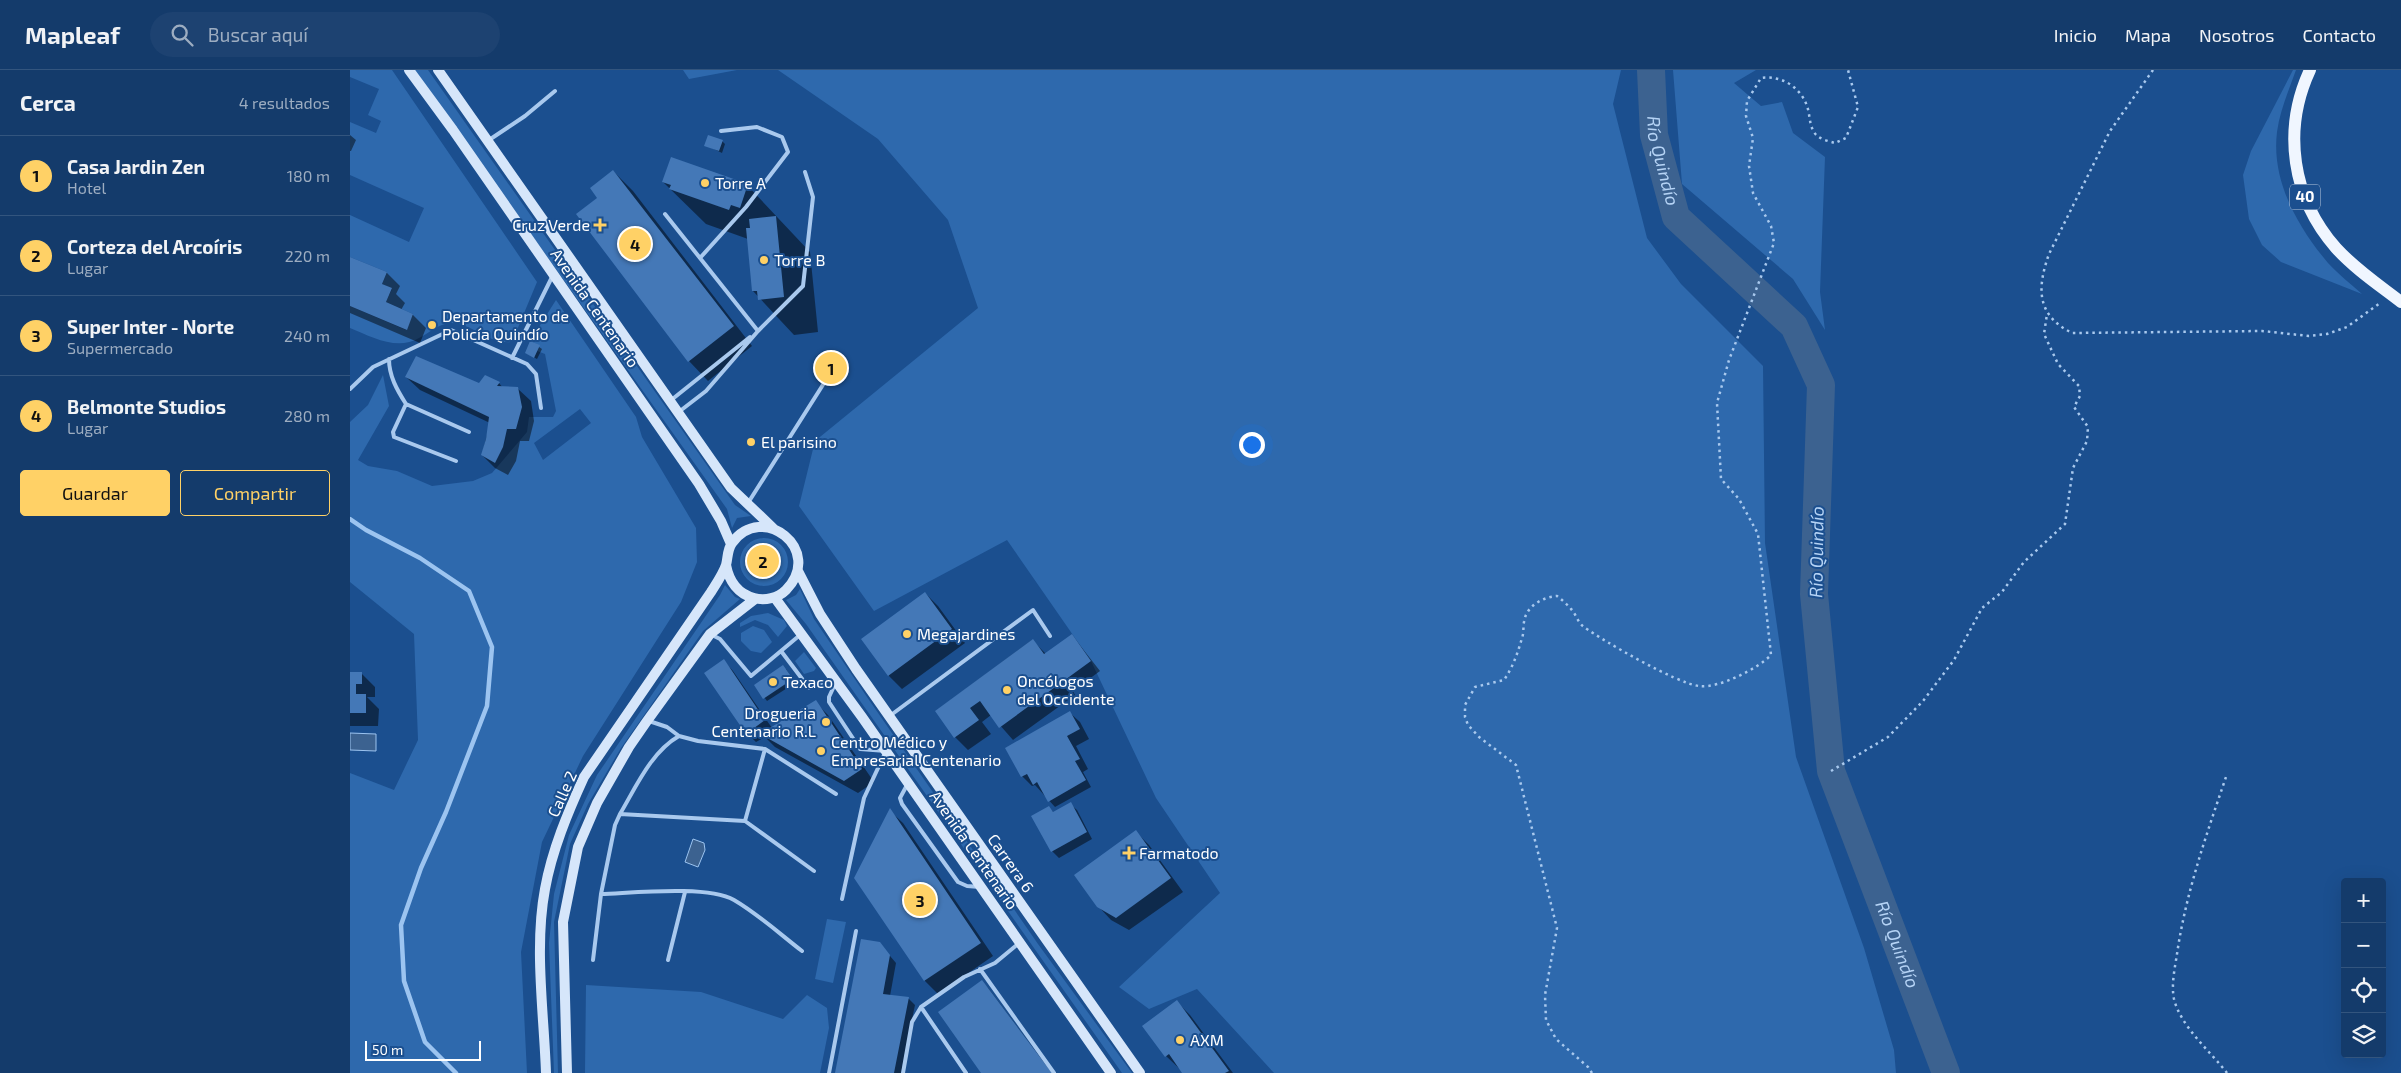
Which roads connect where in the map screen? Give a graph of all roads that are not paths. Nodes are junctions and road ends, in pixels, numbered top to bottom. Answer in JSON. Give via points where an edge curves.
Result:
{"nodes":[{"id":1,"x":409,"y":70,"type":"edge"},
{"id":2,"x":438,"y":70,"type":"edge"},
{"id":3,"x":2310,"y":70,"type":"edge"},
{"id":4,"x":556,"y":91,"type":"dead end"},
{"id":5,"x":721,"y":131,"type":"dead end"},
{"id":6,"x":488,"y":141,"type":"junction"},
{"id":7,"x":805,"y":172,"type":"dead end"},
{"id":8,"x":665,"y":214,"type":"dead end"},
{"id":9,"x":700,"y":258,"type":"junction"},
{"id":10,"x":554,"y":275,"type":"junction"},
{"id":11,"x":2401,"y":302,"type":"edge"},
{"id":12,"x":758,"y":331,"type":"junction"},
{"id":13,"x":512,"y":358,"type":"junction"},
{"id":14,"x":389,"y":359,"type":"junction"},
{"id":15,"x":826,"y":380,"type":"dead end"},
{"id":16,"x":350,"y":389,"type":"edge"},
{"id":17,"x":670,"y":401,"type":"junction"},
{"id":18,"x":406,"y":404,"type":"junction"},
{"id":19,"x":541,"y":408,"type":"dead end"},
{"id":20,"x":678,"y":413,"type":"junction"},
{"id":21,"x":469,"y":432,"type":"dead end"},
{"id":22,"x":456,"y":461,"type":"dead end"},
{"id":23,"x":747,"y":504,"type":"junction"},
{"id":24,"x":773,"y":528,"type":"junction"},
{"id":25,"x":730,"y":544,"type":"junction"},
{"id":26,"x":726,"y":565,"type":"junction"},
{"id":27,"x":798,"y":571,"type":"junction"},
{"id":28,"x":774,"y":598,"type":"junction"},
{"id":29,"x":755,"y":599,"type":"junction"},
{"id":30,"x":802,"y":633,"type":"junction"},
{"id":31,"x":710,"y":634,"type":"junction"},
{"id":32,"x":1050,"y":636,"type":"dead end"},
{"id":33,"x":781,"y":651,"type":"junction"},
{"id":34,"x":835,"y":680,"type":"junction"},
{"id":35,"x":891,"y":715,"type":"junction"},
{"id":36,"x":647,"y":721,"type":"junction"},
{"id":37,"x":679,"y":736,"type":"junction"},
{"id":38,"x":765,"y":748,"type":"junction"},
{"id":39,"x":886,"y":751,"type":"junction"},
{"id":40,"x":908,"y":783,"type":"junction"},
{"id":41,"x":836,"y":794,"type":"dead end"},
{"id":42,"x":620,"y":814,"type":"junction"},
{"id":43,"x":745,"y":820,"type":"junction"},
{"id":44,"x":814,"y":871,"type":"dead end"},
{"id":45,"x":982,"y":888,"type":"junction"},
{"id":46,"x":685,"y":892,"type":"junction"},
{"id":47,"x":601,"y":894,"type":"junction"},
{"id":48,"x":842,"y":899,"type":"dead end"},
{"id":49,"x":856,"y":931,"type":"dead end"},
{"id":50,"x":1020,"y":942,"type":"junction"},
{"id":51,"x":802,"y":951,"type":"dead end"},
{"id":52,"x":593,"y":960,"type":"dead end"},
{"id":53,"x":668,"y":960,"type":"dead end"},
{"id":54,"x":980,"y":969,"type":"junction"},
{"id":55,"x":921,"y":1007,"type":"junction"},
{"id":56,"x":1103,"y":1068,"type":"edge"},
{"id":57,"x":546,"y":1073,"type":"edge"},
{"id":58,"x":567,"y":1073,"type":"edge"},
{"id":59,"x":829,"y":1073,"type":"edge"},
{"id":60,"x":903,"y":1073,"type":"edge"},
{"id":61,"x":966,"y":1073,"type":"edge"},
{"id":62,"x":1054,"y":1073,"type":"edge"},
{"id":63,"x":1111,"y":1073,"type":"edge"},
{"id":64,"x":1140,"y":1073,"type":"edge"}],
"edges":[{"from":1,"to":10,"type":"main road","name":"Avenida Centenario"},
{"from":2,"to":6,"type":"main road","name":"Avenida Centenario"},
{"from":3,"to":11,"type":"main road","number":"40","via":[[2301,90],[2293,132],[2294,157],[2310,210],[2336,248]]},
{"from":4,"to":6,"type":"lane"},
{"from":5,"to":9,"type":"lane","via":[[757,127],[782,137],[788,152]]},
{"from":6,"to":17,"type":"main road","name":"Avenida Centenario"},
{"from":7,"to":12,"type":"lane","via":[[813,197],[804,286]]},
{"from":8,"to":9,"type":"lane"},
{"from":9,"to":12,"type":"lane"},
{"from":10,"to":13,"type":"lane"},
{"from":10,"to":25,"type":"main road","name":"Avenida Centenario","via":[[698,484]]},
{"from":12,"to":17,"type":"lane"},
{"from":12,"to":20,"type":"lane","via":[[706,391]]},
{"from":13,"to":14,"type":"lane","via":[[451,330]]},
{"from":13,"to":19,"type":"lane","via":[[527,364],[536,374]]},
{"from":14,"to":16,"type":"lane","via":[[373,367]]},
{"from":14,"to":18,"type":"lane","via":[[395,387]]},
{"from":15,"to":23,"type":"lane"},
{"from":17,"to":20,"type":"main road","name":"Avenida Centenario"},
{"from":18,"to":21,"type":"lane"},
{"from":18,"to":22,"type":"lane","via":[[393,432],[394,437]]},
{"from":20,"to":23,"type":"main road","name":"Avenida Centenario","via":[[731,488]]},
{"from":23,"to":24,"type":"main road","name":"Avenida Centenario"},
{"from":24,"to":25,"type":"main road","via":[[749,529]]},
{"from":24,"to":27,"type":"main road","via":[[791,540],[796,550]]},
{"from":25,"to":26,"type":"main road"},
{"from":26,"to":29,"type":"main road","via":[[734,586]]},
{"from":26,"to":57,"type":"main road","name":"Calle 2","via":[[711,592],[584,777],[558,842],[545,890],[541,943]]},
{"from":27,"to":28,"type":"main road","via":[[792,583]]},
{"from":27,"to":35,"type":"main road","name":"Carrera 6","via":[[820,614]]},
{"from":28,"to":29,"type":"main road"},
{"from":28,"to":30,"type":"main road","name":"Avenida Centenario"},
{"from":29,"to":31,"type":"main road"},
{"from":30,"to":33,"type":"lane"},
{"from":30,"to":34,"type":"main road","name":"Avenida Centenario"},
{"from":31,"to":33,"type":"lane","via":[[720,639],[751,676]]},
{"from":31,"to":36,"type":"main road"},
{"from":32,"to":35,"type":"lane","via":[[1033,610]]},
{"from":33,"to":34,"type":"lane","via":[[808,688]]},
{"from":34,"to":39,"type":"main road","name":"Avenida Centenario"},
{"from":34,"to":39,"type":"lane","via":[[829,702],[860,749]]},
{"from":35,"to":64,"type":"main road","name":"Carrera 6"},
{"from":36,"to":37,"type":"lane","via":[[667,727]]},
{"from":36,"to":58,"type":"main road","via":[[597,803],[578,848],[562,922]]},
{"from":37,"to":38,"type":"lane"},
{"from":37,"to":42,"type":"lane","via":[[666,744],[655,757]]},
{"from":38,"to":41,"type":"lane"},
{"from":38,"to":43,"type":"lane"},
{"from":39,"to":40,"type":"main road","name":"Avenida Centenario"},
{"from":39,"to":48,"type":"lane","via":[[864,798]]},
{"from":40,"to":45,"type":"main road","name":"Avenida Centenario"},
{"from":40,"to":45,"type":"lane","via":[[900,798],[902,804],[958,882]]},
{"from":42,"to":43,"type":"lane"},
{"from":42,"to":47,"type":"lane"},
{"from":43,"to":44,"type":"lane"},
{"from":45,"to":50,"type":"main road","name":"Avenida Centenario"},
{"from":46,"to":47,"type":"lane"},
{"from":46,"to":51,"type":"lane","via":[[720,894],[734,900]]},
{"from":46,"to":53,"type":"lane"},
{"from":47,"to":52,"type":"lane"},
{"from":49,"to":59,"type":"lane"},
{"from":50,"to":54,"type":"lane","via":[[995,963]]},
{"from":50,"to":56,"type":"main road","name":"Avenida Centenario"},
{"from":54,"to":55,"type":"lane"},
{"from":54,"to":62,"type":"lane"},
{"from":55,"to":60,"type":"lane","via":[[912,1022]]},
{"from":55,"to":61,"type":"lane"},
{"from":56,"to":63,"type":"main road","name":"Avenida Centenario"}]}
